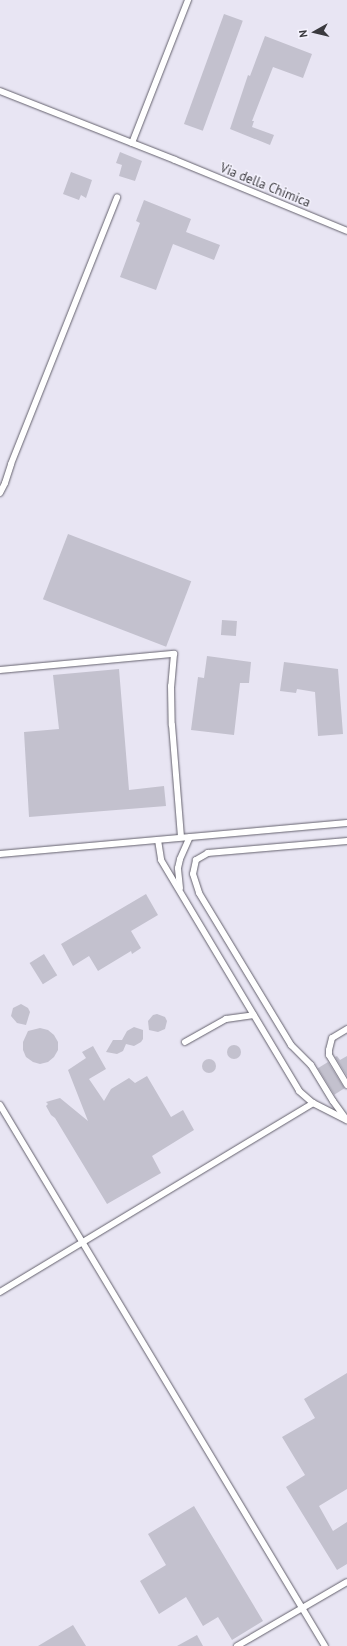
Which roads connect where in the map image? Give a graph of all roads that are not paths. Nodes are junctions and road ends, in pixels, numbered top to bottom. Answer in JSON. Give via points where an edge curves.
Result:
{"nodes":[{"id":1,"x":188,"y":0,"type":"edge"},
{"id":2,"x":0,"y":92,"type":"edge"},
{"id":3,"x":132,"y":143,"type":"junction"},
{"id":4,"x":117,"y":197,"type":"dead end"},
{"id":5,"x":347,"y":231,"type":"edge"},
{"id":6,"x":0,"y":493,"type":"edge"},
{"id":7,"x":0,"y":670,"type":"edge"},
{"id":8,"x":347,"y":823,"type":"edge"},
{"id":9,"x":181,"y":837,"type":"junction"},
{"id":10,"x":190,"y":837,"type":"junction"},
{"id":11,"x":158,"y":840,"type":"junction"},
{"id":12,"x":347,"y":841,"type":"edge"},
{"id":13,"x":0,"y":854,"type":"edge"},
{"id":14,"x":181,"y":893,"type":"junction"},
{"id":15,"x":254,"y":1015,"type":"junction"},
{"id":16,"x":347,"y":1029,"type":"edge"},
{"id":17,"x":185,"y":1042,"type":"dead end"},
{"id":18,"x":347,"y":1085,"type":"edge"},
{"id":19,"x":313,"y":1103,"type":"junction"},
{"id":20,"x":0,"y":1104,"type":"edge"},
{"id":21,"x":347,"y":1120,"type":"edge"},
{"id":22,"x":83,"y":1241,"type":"junction"},
{"id":23,"x":0,"y":1292,"type":"edge"},
{"id":24,"x":347,"y":1582,"type":"edge"},
{"id":25,"x":303,"y":1608,"type":"junction"},
{"id":26,"x":238,"y":1646,"type":"edge"},
{"id":27,"x":325,"y":1646,"type":"edge"}],
"edges":[{"from":1,"to":3,"type":"lane"},
{"from":2,"to":3,"type":"lane","name":"Via della Chimica"},
{"from":3,"to":5,"type":"lane","name":"Via della Chimica"},
{"from":4,"to":6,"type":"lane"},
{"from":7,"to":9,"type":"lane","via":[[174,654],[172,717]]},
{"from":8,"to":10,"type":"lane"},
{"from":9,"to":10,"type":"lane"},
{"from":9,"to":11,"type":"lane"},
{"from":10,"to":14,"type":"lane","via":[[178,868],[177,878]]},
{"from":11,"to":13,"type":"lane"},
{"from":11,"to":14,"type":"lane","via":[[161,860]]},
{"from":12,"to":21,"type":"lane","via":[[208,853],[196,860],[193,874],[199,893],[291,1045],[311,1065]]},
{"from":14,"to":15,"type":"lane"},
{"from":15,"to":17,"type":"lane","via":[[226,1019]]},
{"from":15,"to":19,"type":"lane","via":[[298,1090]]},
{"from":16,"to":18,"type":"lane","via":[[332,1038],[329,1055]]},
{"from":19,"to":21,"type":"lane"},
{"from":19,"to":22,"type":"lane"},
{"from":20,"to":22,"type":"lane"},
{"from":22,"to":23,"type":"lane"},
{"from":22,"to":25,"type":"lane"},
{"from":24,"to":25,"type":"lane"},
{"from":25,"to":26,"type":"lane"},
{"from":25,"to":27,"type":"lane"}]}
